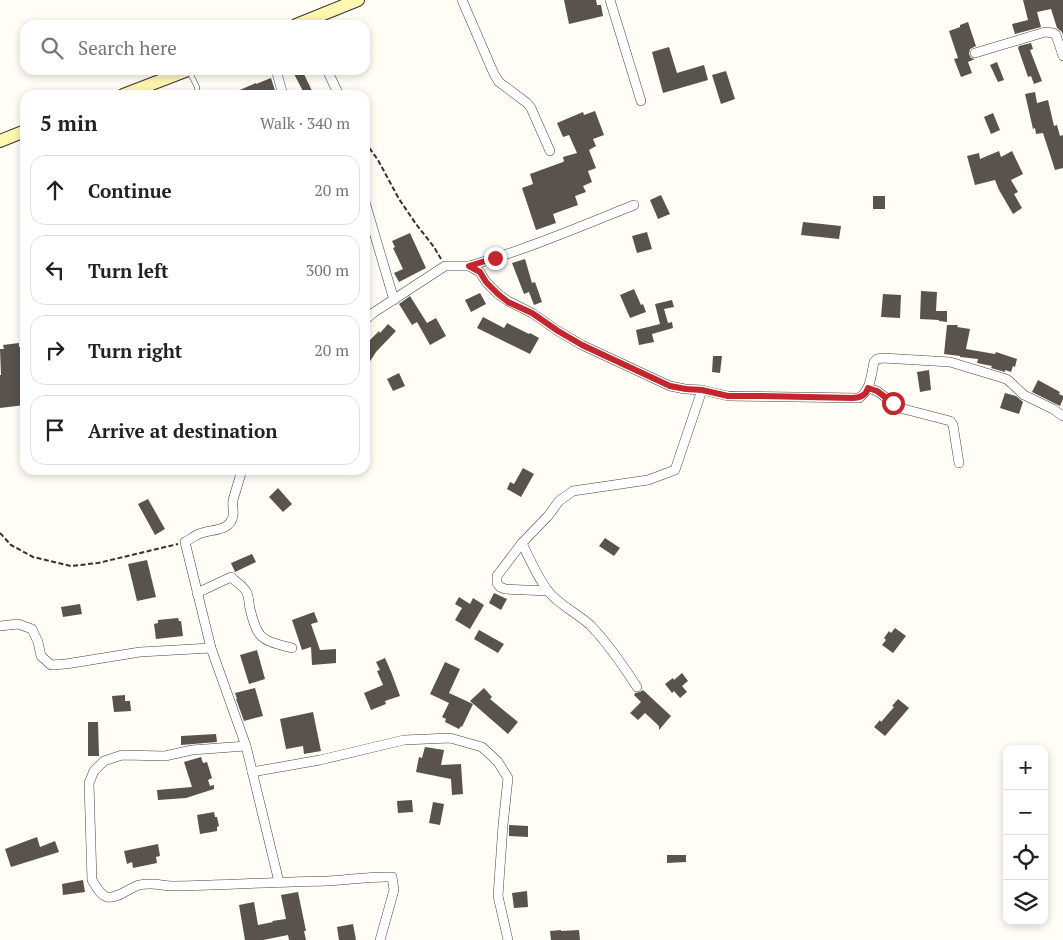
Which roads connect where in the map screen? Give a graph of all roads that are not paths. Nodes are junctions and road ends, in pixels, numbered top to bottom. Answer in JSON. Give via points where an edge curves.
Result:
{"nodes":[{"id":1,"x":358,"y":0,"type":"edge"},
{"id":2,"x":462,"y":0,"type":"edge"},
{"id":3,"x":610,"y":0,"type":"edge"},
{"id":4,"x":311,"y":20,"type":"edge"},
{"id":5,"x":975,"y":53,"type":"dead end"},
{"id":6,"x":1063,"y":56,"type":"edge"},
{"id":7,"x":179,"y":75,"type":"edge"},
{"id":8,"x":191,"y":75,"type":"edge"},
{"id":9,"x":277,"y":75,"type":"edge"},
{"id":10,"x":329,"y":75,"type":"edge"},
{"id":11,"x":151,"y":90,"type":"edge"},
{"id":12,"x":197,"y":90,"type":"edge"},
{"id":13,"x":282,"y":90,"type":"edge"},
{"id":14,"x":337,"y":90,"type":"edge"},
{"id":15,"x":641,"y":101,"type":"dead end"},
{"id":16,"x":20,"y":133,"type":"edge"},
{"id":17,"x":0,"y":141,"type":"edge"},
{"id":18,"x":550,"y":151,"type":"dead end"},
{"id":19,"x":634,"y":205,"type":"dead end"},
{"id":20,"x":370,"y":219,"type":"edge"},
{"id":21,"x":469,"y":266,"type":"junction"},
{"id":22,"x":394,"y":300,"type":"junction"},
{"id":23,"x":370,"y":316,"type":"edge"},
{"id":24,"x":868,"y":388,"type":"junction"},
{"id":25,"x":702,"y":390,"type":"junction"},
{"id":26,"x":1063,"y":416,"type":"edge"},
{"id":27,"x":960,"y":463,"type":"dead end"},
{"id":28,"x":240,"y":475,"type":"edge"},
{"id":29,"x":522,"y":543,"type":"junction"},
{"id":30,"x":548,"y":591,"type":"junction"},
{"id":31,"x":197,"y":594,"type":"junction"},
{"id":32,"x":0,"y":626,"type":"edge"},
{"id":33,"x":212,"y":648,"type":"junction"},
{"id":34,"x":292,"y":648,"type":"dead end"},
{"id":35,"x":637,"y":687,"type":"dead end"},
{"id":36,"x":246,"y":746,"type":"junction"},
{"id":37,"x":252,"y":772,"type":"junction"},
{"id":38,"x":279,"y":882,"type":"junction"},
{"id":39,"x":380,"y":940,"type":"edge"},
{"id":40,"x":508,"y":940,"type":"edge"}],
"edges":[{"from":1,"to":4,"type":"main road"},
{"from":2,"to":18,"type":"street","via":[[494,74],[503,86],[531,108]]},
{"from":3,"to":15,"type":"street"},
{"from":5,"to":6,"type":"street","via":[[1049,31],[1056,35]]},
{"from":7,"to":11,"type":"main road"},
{"from":8,"to":12,"type":"lane"},
{"from":9,"to":13,"type":"street"},
{"from":10,"to":14,"type":"street"},
{"from":16,"to":17,"type":"main road"},
{"from":19,"to":21,"type":"street","via":[[536,244]]},
{"from":20,"to":22,"type":"street"},
{"from":21,"to":22,"type":"street","via":[[445,266]]},
{"from":21,"to":25,"type":"street","via":[[480,272],[508,302],[532,313],[582,345],[670,386]]},
{"from":22,"to":23,"type":"street"},
{"from":24,"to":25,"type":"street","via":[[859,398],[728,396]]},
{"from":24,"to":26,"type":"street","via":[[877,359],[950,362],[1008,380],[1024,396]]},
{"from":24,"to":27,"type":"street","via":[[900,408],[950,421]]},
{"from":25,"to":29,"type":"street","via":[[674,470],[648,480],[573,491],[560,500]]},
{"from":28,"to":31,"type":"street","via":[[232,505],[234,515],[231,523],[185,542]]},
{"from":29,"to":30,"type":"street"},
{"from":29,"to":30,"type":"street","via":[[497,576],[497,583],[505,589]]},
{"from":30,"to":35,"type":"street","via":[[591,627]]},
{"from":31,"to":33,"type":"street"},
{"from":31,"to":34,"type":"street","via":[[231,577],[248,594],[254,623],[262,637]]},
{"from":32,"to":33,"type":"street","via":[[18,624],[32,629],[42,656],[51,665],[140,652]]},
{"from":33,"to":36,"type":"street"},
{"from":36,"to":37,"type":"street"},
{"from":36,"to":38,"type":"street","via":[[192,750],[165,756],[122,755],[104,761],[94,771],[89,783],[92,880],[107,897],[140,885]]},
{"from":37,"to":38,"type":"street"},
{"from":37,"to":40,"type":"street","via":[[404,740],[450,738],[482,747],[498,762],[508,778],[498,896]]},
{"from":38,"to":39,"type":"street","via":[[392,877],[394,890]]}]}
